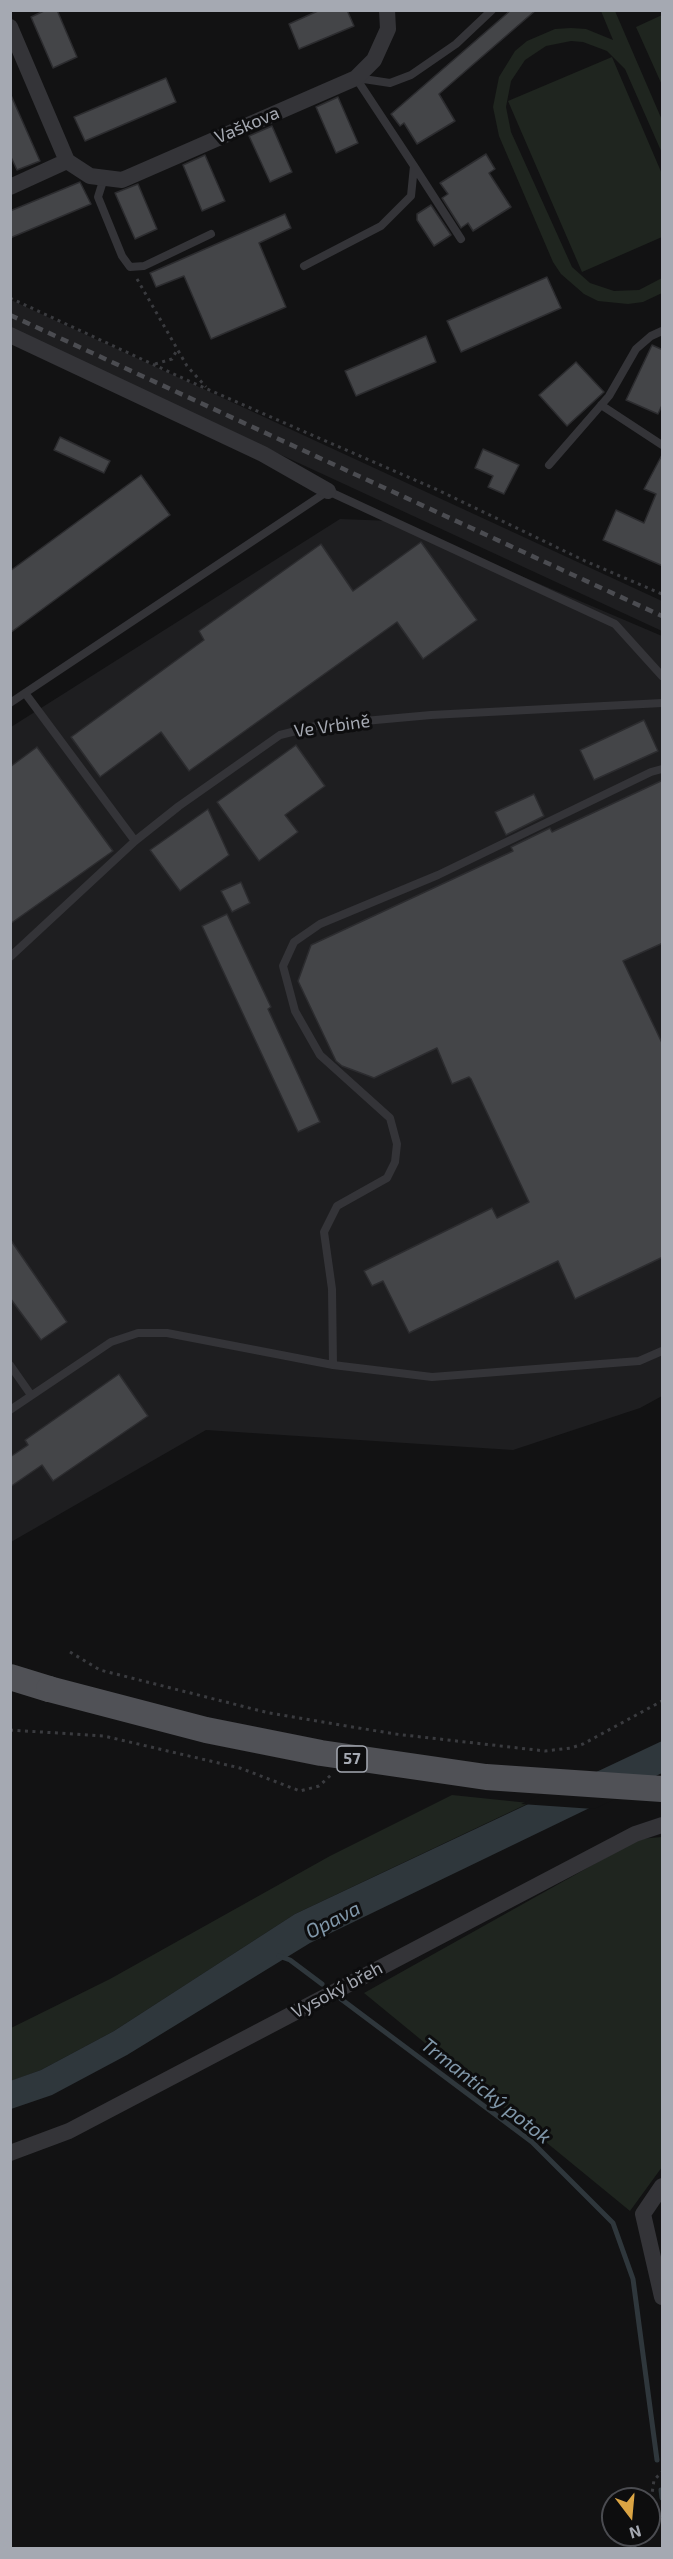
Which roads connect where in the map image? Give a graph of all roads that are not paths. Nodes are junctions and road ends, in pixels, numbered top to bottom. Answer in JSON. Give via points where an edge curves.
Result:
{"nodes":[{"id":1,"x":387,"y":10,"type":"edge"},
{"id":2,"x":492,"y":10,"type":"edge"},
{"id":3,"x":10,"y":27,"type":"edge"},
{"id":4,"x":356,"y":78,"type":"junction"},
{"id":5,"x":67,"y":161,"type":"junction"},
{"id":6,"x":414,"y":166,"type":"junction"},
{"id":7,"x":104,"y":178,"type":"junction"},
{"id":8,"x":10,"y":187,"type":"edge"},
{"id":9,"x":211,"y":234,"type":"dead end"},
{"id":10,"x":461,"y":239,"type":"dead end"},
{"id":11,"x":304,"y":266,"type":"dead end"},
{"id":12,"x":663,"y":331,"type":"edge"},
{"id":13,"x":10,"y":335,"type":"edge"},
{"id":14,"x":601,"y":405,"type":"junction"},
{"id":15,"x":663,"y":445,"type":"edge"},
{"id":16,"x":549,"y":465,"type":"dead end"},
{"id":17,"x":328,"y":491,"type":"junction"},
{"id":18,"x":663,"y":676,"type":"edge"},
{"id":19,"x":25,"y":693,"type":"junction"},
{"id":20,"x":10,"y":703,"type":"edge"},
{"id":21,"x":663,"y":703,"type":"edge"},
{"id":22,"x":663,"y":770,"type":"edge"},
{"id":23,"x":135,"y":841,"type":"junction"},
{"id":24,"x":10,"y":957,"type":"edge"},
{"id":25,"x":663,"y":1351,"type":"edge"},
{"id":26,"x":10,"y":1365,"type":"edge"},
{"id":27,"x":333,"y":1365,"type":"junction"},
{"id":28,"x":31,"y":1395,"type":"junction"},
{"id":29,"x":10,"y":1410,"type":"edge"},
{"id":30,"x":10,"y":1677,"type":"edge"},
{"id":31,"x":663,"y":1789,"type":"edge"},
{"id":32,"x":663,"y":1825,"type":"edge"},
{"id":33,"x":10,"y":2153,"type":"edge"},
{"id":34,"x":663,"y":2186,"type":"edge"},
{"id":35,"x":663,"y":2297,"type":"edge"}],
"edges":[{"from":1,"to":4,"type":"street","name":"Vaškova","via":[[384,39],[374,60]]},
{"from":2,"to":4,"type":"lane","via":[[456,44],[411,75],[390,83]]},
{"from":3,"to":5,"type":"street"},
{"from":4,"to":6,"type":"lane"},
{"from":4,"to":7,"type":"street","name":"Vaškova","via":[[122,180]]},
{"from":5,"to":7,"type":"street","name":"Vaškova","via":[[90,176]]},
{"from":5,"to":8,"type":"street"},
{"from":6,"to":10,"type":"lane"},
{"from":6,"to":11,"type":"lane","via":[[411,196],[381,226]]},
{"from":7,"to":9,"type":"lane","via":[[98,197],[130,267],[144,266]]},
{"from":12,"to":14,"type":"lane","via":[[636,349]]},
{"from":13,"to":17,"type":"street","via":[[231,439]]},
{"from":14,"to":15,"type":"lane"},
{"from":14,"to":16,"type":"lane"},
{"from":17,"to":18,"type":"lane","via":[[615,624]]},
{"from":17,"to":19,"type":"lane"},
{"from":19,"to":20,"type":"lane"},
{"from":19,"to":23,"type":"lane"},
{"from":21,"to":23,"type":"lane","name":"Ve Vrbině","via":[[431,715],[320,725],[280,735]]},
{"from":22,"to":27,"type":"lane","via":[[651,772],[438,875],[320,924],[294,942],[284,966],[295,1011],[320,1055],[390,1118],[397,1144],[395,1162],[387,1178],[337,1206],[324,1232],[332,1289]]},
{"from":23,"to":24,"type":"lane","name":"Ve Vrbině"},
{"from":25,"to":27,"type":"lane","via":[[639,1361],[432,1377]]},
{"from":26,"to":28,"type":"lane"},
{"from":27,"to":28,"type":"lane","via":[[167,1333],[138,1333],[111,1341]]},
{"from":28,"to":29,"type":"lane"},
{"from":30,"to":31,"type":"main road","number":"57","bridge":true,"via":[[206,1730],[321,1754],[486,1777]]},
{"from":32,"to":33,"type":"street","name":"Vysoký břeh","via":[[634,1834],[69,2131]]},
{"from":34,"to":35,"type":"street","via":[[643,2214]]}]}
